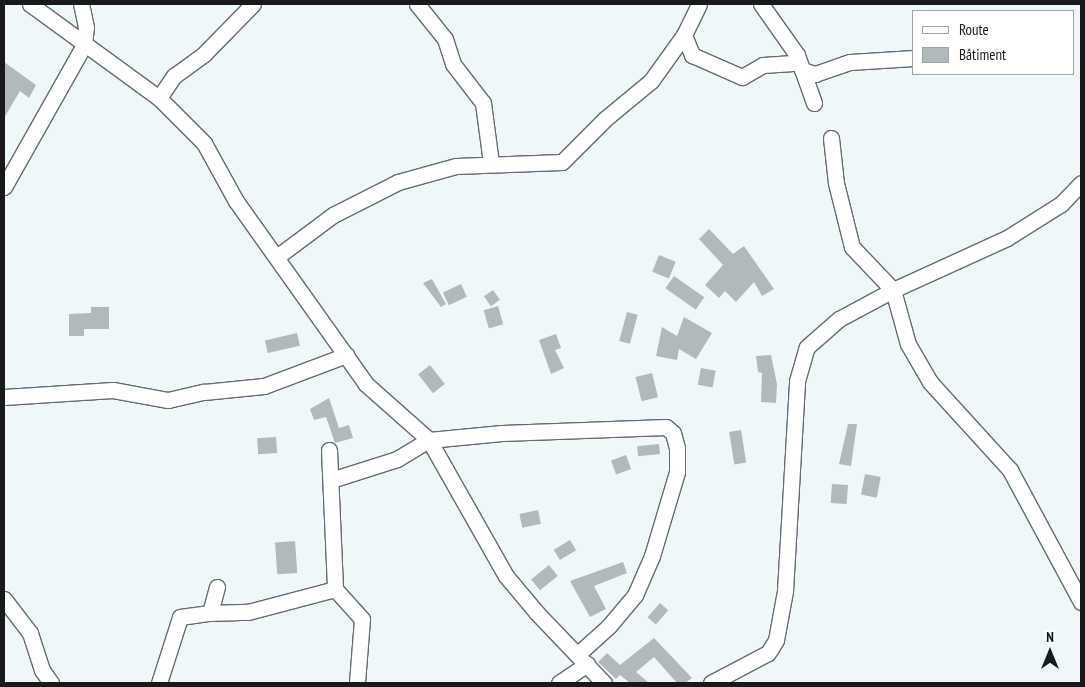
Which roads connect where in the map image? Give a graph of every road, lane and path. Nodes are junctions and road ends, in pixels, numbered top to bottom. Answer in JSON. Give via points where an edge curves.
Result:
{"nodes":[{"id":1,"x":30,"y":4,"type":"edge"},
{"id":2,"x":81,"y":4,"type":"edge"},
{"id":3,"x":253,"y":4,"type":"edge"},
{"id":4,"x":417,"y":4,"type":"edge"},
{"id":5,"x":699,"y":4,"type":"edge"},
{"id":6,"x":762,"y":4,"type":"edge"},
{"id":7,"x":684,"y":34,"type":"junction"},
{"id":8,"x":84,"y":45,"type":"junction"},
{"id":9,"x":797,"y":55,"type":"junction"},
{"id":10,"x":912,"y":58,"type":"edge"},
{"id":11,"x":802,"y":70,"type":"junction"},
{"id":12,"x":159,"y":98,"type":"junction"},
{"id":13,"x":814,"y":103,"type":"dead end"},
{"id":14,"x":831,"y":138,"type":"dead end"},
{"id":15,"x":491,"y":163,"type":"junction"},
{"id":16,"x":8,"y":173,"type":"edge"},
{"id":17,"x":1081,"y":183,"type":"edge"},
{"id":18,"x":4,"y":188,"type":"edge"},
{"id":19,"x":278,"y":256,"type":"junction"},
{"id":20,"x":893,"y":290,"type":"junction"},
{"id":21,"x":346,"y":356,"type":"junction"},
{"id":22,"x":4,"y":397,"type":"edge"},
{"id":23,"x":429,"y":440,"type":"junction"},
{"id":24,"x":329,"y":450,"type":"dead end"},
{"id":25,"x":331,"y":480,"type":"junction"},
{"id":26,"x":217,"y":587,"type":"dead end"},
{"id":27,"x":335,"y":589,"type":"junction"},
{"id":28,"x":4,"y":599,"type":"edge"},
{"id":29,"x":1081,"y":602,"type":"edge"},
{"id":30,"x":210,"y":613,"type":"junction"},
{"id":31,"x":582,"y":659,"type":"junction"},
{"id":32,"x":51,"y":683,"type":"edge"},
{"id":33,"x":159,"y":683,"type":"edge"},
{"id":34,"x":357,"y":683,"type":"edge"},
{"id":35,"x":559,"y":683,"type":"edge"},
{"id":36,"x":604,"y":683,"type":"edge"},
{"id":37,"x":711,"y":683,"type":"edge"}],
"edges":[{"from":1,"to":8,"type":"street"},
{"from":2,"to":8,"type":"street","via":[[86,27]]},
{"from":3,"to":12,"type":"street","via":[[204,54],[174,76]]},
{"from":4,"to":15,"type":"street","via":[[444,39],[453,64],[483,103]]},
{"from":5,"to":7,"type":"street"},
{"from":6,"to":9,"type":"street"},
{"from":7,"to":9,"type":"street","via":[[692,55],[742,77],[764,65],[792,63]]},
{"from":7,"to":15,"type":"street","via":[[651,81],[605,119],[562,162]]},
{"from":8,"to":12,"type":"street"},
{"from":8,"to":16,"type":"street"},
{"from":9,"to":11,"type":"street"},
{"from":10,"to":11,"type":"street","via":[[850,62],[815,74]]},
{"from":11,"to":13,"type":"street"},
{"from":12,"to":19,"type":"street","via":[[204,143],[236,201]]},
{"from":14,"to":20,"type":"street","via":[[836,183],[852,247]]},
{"from":15,"to":19,"type":"street","via":[[456,166],[398,182],[333,215]]},
{"from":16,"to":18,"type":"street"},
{"from":17,"to":20,"type":"street","via":[[1061,204],[1007,238]]},
{"from":19,"to":21,"type":"street"},
{"from":20,"to":29,"type":"street","via":[[908,344],[930,382],[1010,470]]},
{"from":20,"to":37,"type":"street","via":[[839,318],[807,347],[797,380],[784,591],[776,640],[768,653]]},
{"from":21,"to":22,"type":"street","via":[[264,386],[204,392],[168,400],[113,390]]},
{"from":21,"to":23,"type":"street","via":[[366,384]]},
{"from":23,"to":25,"type":"street","via":[[397,459]]},
{"from":23,"to":31,"type":"street","via":[[506,576]]},
{"from":23,"to":31,"type":"street","via":[[658,426],[673,433],[678,448],[677,472],[645,572],[635,595]]},
{"from":24,"to":25,"type":"street"},
{"from":25,"to":27,"type":"street"},
{"from":26,"to":30,"type":"street"},
{"from":27,"to":30,"type":"street","via":[[248,612]]},
{"from":27,"to":34,"type":"street","via":[[362,619]]},
{"from":28,"to":32,"type":"street","via":[[30,633],[42,670]]},
{"from":30,"to":33,"type":"street","via":[[180,617]]},
{"from":31,"to":35,"type":"street"},
{"from":31,"to":36,"type":"street"}]}
